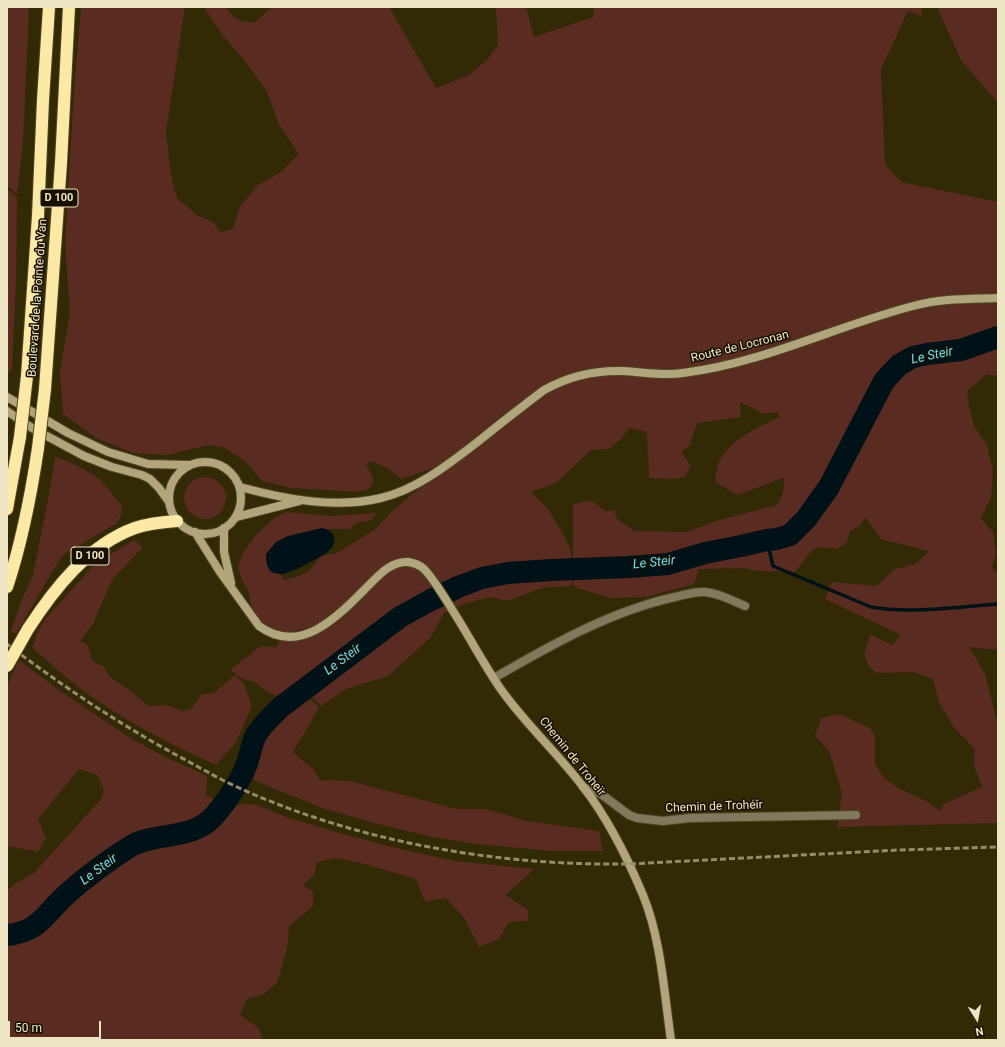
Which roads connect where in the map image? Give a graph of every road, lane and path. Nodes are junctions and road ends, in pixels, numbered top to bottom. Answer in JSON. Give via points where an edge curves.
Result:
{"nodes":[{"id":1,"x":50,"y":7,"type":"edge"},
{"id":2,"x":69,"y":7,"type":"edge"},
{"id":3,"x":998,"y":298,"type":"edge"},
{"id":4,"x":7,"y":397,"type":"edge"},
{"id":5,"x":7,"y":411,"type":"edge"},
{"id":6,"x":190,"y":465,"type":"junction"},
{"id":7,"x":240,"y":487,"type":"junction"},
{"id":8,"x":302,"y":501,"type":"junction"},
{"id":9,"x":169,"y":502,"type":"junction"},
{"id":10,"x":7,"y":509,"type":"edge"},
{"id":11,"x":236,"y":517,"type":"junction"},
{"id":12,"x":177,"y":521,"type":"junction"},
{"id":13,"x":224,"y":528,"type":"junction"},
{"id":14,"x":194,"y":532,"type":"junction"},
{"id":15,"x":7,"y":587,"type":"edge"},
{"id":16,"x":233,"y":590,"type":"junction"},
{"id":17,"x":746,"y":606,"type":"dead end"},
{"id":18,"x":7,"y":666,"type":"edge"},
{"id":19,"x":494,"y":678,"type":"junction"},
{"id":20,"x":583,"y":787,"type":"junction"},
{"id":21,"x":856,"y":815,"type":"dead end"},
{"id":22,"x":670,"y":1040,"type":"edge"}],
"edges":[{"from":1,"to":10,"type":"highway","name":"Boulevard de la Pointe du Van","number":"D 100","bridge":true,"via":[[27,376],[20,437]]},
{"from":2,"to":15,"type":"highway","name":"Boulevard de la Pointe du Van","number":"D 100","bridge":true,"via":[[46,389],[29,503]]},
{"from":3,"to":8,"type":"street","name":"Route de Locronan","via":[[936,301],[914,305],[793,346],[702,370],[668,374],[604,371],[574,376],[544,390],[454,460],[401,491],[382,498],[361,501]]},
{"from":4,"to":6,"type":"street","via":[[68,434],[108,452],[148,464]]},
{"from":5,"to":9,"type":"street","via":[[32,428],[84,456],[112,467],[142,474],[159,488]]},
{"from":6,"to":7,"type":"street","via":[[207,462],[218,464],[235,477]]},
{"from":6,"to":9,"type":"street","via":[[172,482]]},
{"from":7,"to":8,"type":"street","name":"Route de Locronan"},
{"from":7,"to":11,"type":"street","via":[[241,502]]},
{"from":8,"to":11,"type":"street","name":"Route de Locronan"},
{"from":9,"to":12,"type":"street"},
{"from":11,"to":13,"type":"street"},
{"from":12,"to":14,"type":"street"},
{"from":12,"to":18,"type":"highway","number":"D 100","bridge":true,"via":[[152,523],[134,528],[94,552],[59,586],[28,630]]},
{"from":13,"to":14,"type":"street","via":[[205,534]]},
{"from":13,"to":16,"type":"street","name":"Chemin de Troheïr","via":[[225,560]]},
{"from":14,"to":16,"type":"street","name":"Chemin de Troheïr"},
{"from":16,"to":19,"type":"street","name":"Chemin de Troheïr","via":[[259,626],[276,636],[292,638],[320,628],[391,566],[406,562],[414,563],[431,577]]},
{"from":17,"to":19,"type":"street","via":[[706,592],[661,600],[588,627]]},
{"from":19,"to":20,"type":"street","name":"Chemin de Troheïr","via":[[506,696]]},
{"from":20,"to":21,"type":"street","name":"Chemin de Trohéîr","via":[[601,794],[629,815],[650,820]]},
{"from":20,"to":22,"type":"street","name":"Chemin de Troheïr","via":[[621,847],[650,912]]}]}
